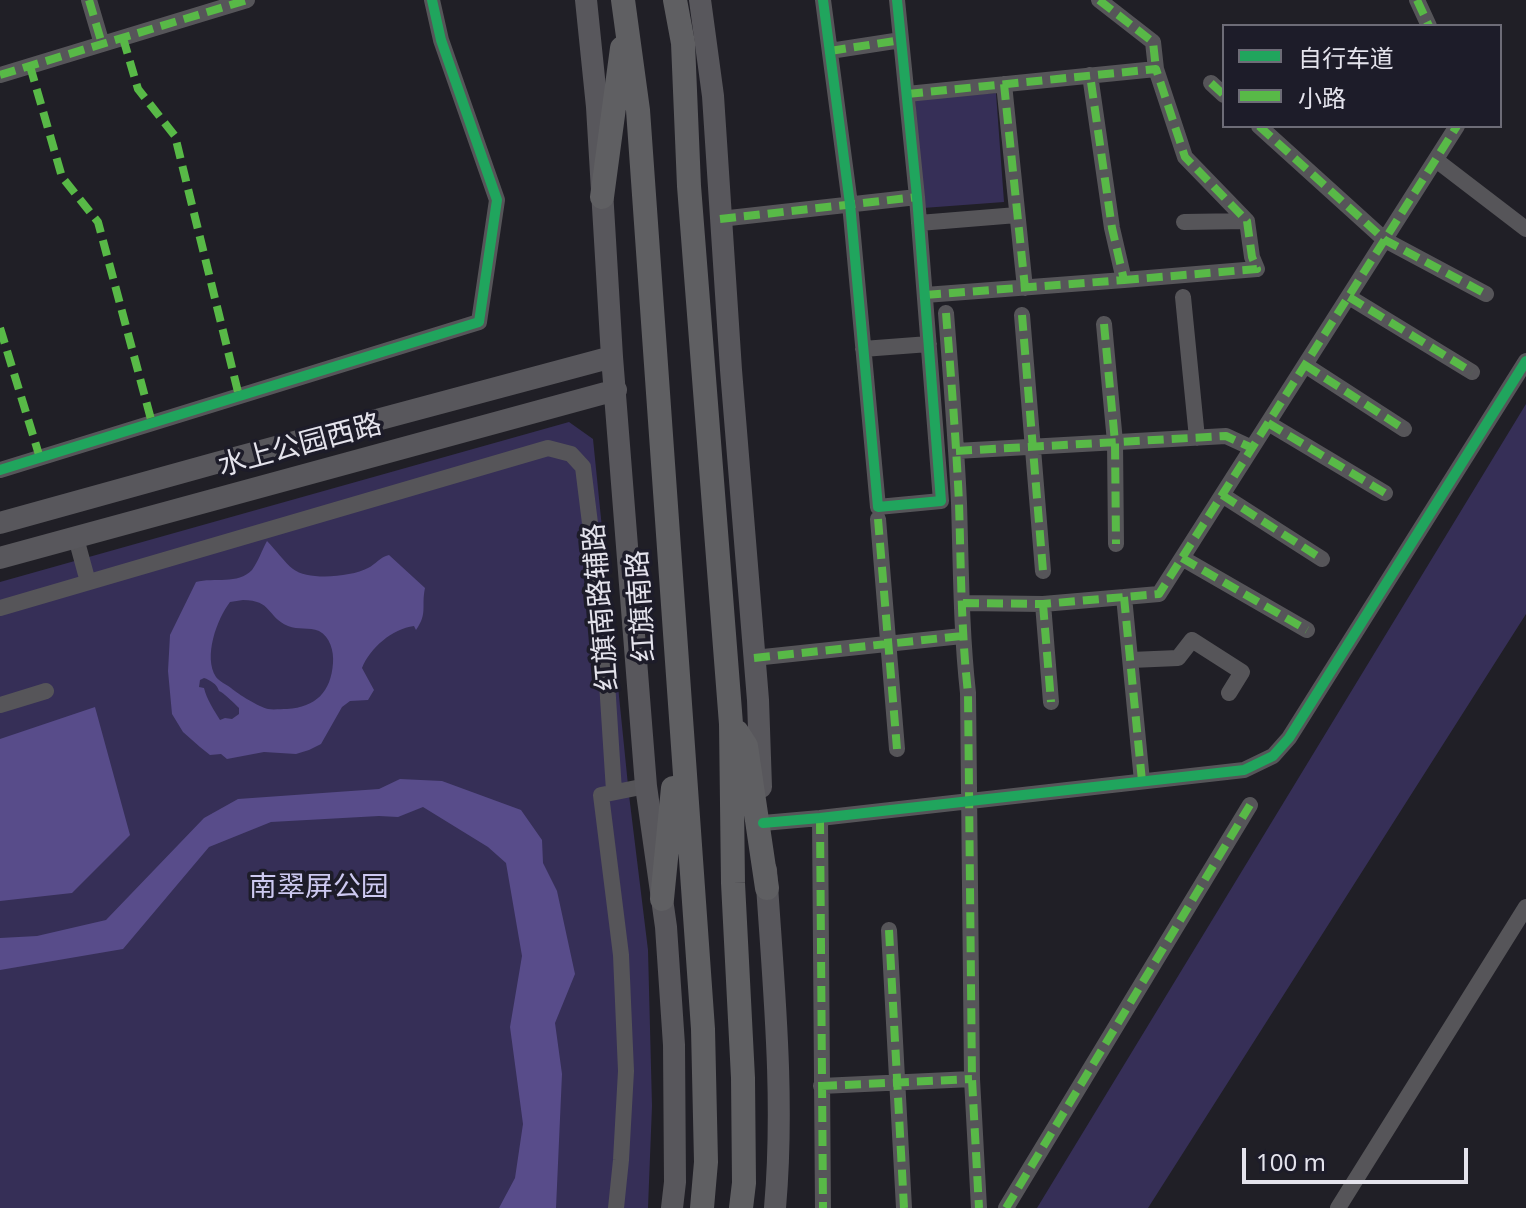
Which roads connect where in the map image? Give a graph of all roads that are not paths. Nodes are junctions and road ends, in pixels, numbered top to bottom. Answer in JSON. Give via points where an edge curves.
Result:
{"nodes":[{"id":1,"x":89,"y":0,"type":"edge"},
{"id":2,"x":247,"y":0,"type":"edge"},
{"id":3,"x":432,"y":0,"type":"edge"},
{"id":4,"x":586,"y":0,"type":"edge"},
{"id":5,"x":675,"y":0,"type":"edge"},
{"id":6,"x":700,"y":0,"type":"edge"},
{"id":7,"x":823,"y":0,"type":"edge"},
{"id":8,"x":897,"y":0,"type":"edge"},
{"id":9,"x":1099,"y":0,"type":"edge"},
{"id":10,"x":1417,"y":0,"type":"edge"},
{"id":11,"x":625,"y":7,"type":"edge"},
{"id":12,"x":1428,"y":24,"type":"edge"},
{"id":13,"x":901,"y":40,"type":"junction"},
{"id":14,"x":102,"y":44,"type":"junction"},
{"id":15,"x":830,"y":51,"type":"junction"},
{"id":16,"x":1156,"y":69,"type":"junction"},
{"id":17,"x":0,"y":75,"type":"edge"},
{"id":18,"x":1090,"y":75,"type":"junction"},
{"id":19,"x":1211,"y":83,"type":"dead end"},
{"id":20,"x":1004,"y":84,"type":"junction"},
{"id":21,"x":1222,"y":93,"type":"edge"},
{"id":22,"x":907,"y":94,"type":"junction"},
{"id":23,"x":1261,"y":128,"type":"edge"},
{"id":24,"x":1456,"y":128,"type":"edge"},
{"id":25,"x":1436,"y":160,"type":"junction"},
{"id":26,"x":602,"y":197,"type":"junction"},
{"id":27,"x":917,"y":197,"type":"junction"},
{"id":28,"x":850,"y":204,"type":"junction"},
{"id":29,"x":1017,"y":215,"type":"junction"},
{"id":30,"x":720,"y":219,"type":"junction"},
{"id":31,"x":1247,"y":221,"type":"junction"},
{"id":32,"x":1184,"y":222,"type":"dead end"},
{"id":33,"x":919,"y":223,"type":"junction"},
{"id":34,"x":1526,"y":229,"type":"edge"},
{"id":35,"x":1385,"y":240,"type":"junction"},
{"id":36,"x":1124,"y":280,"type":"junction"},
{"id":37,"x":1025,"y":288,"type":"junction"},
{"id":38,"x":1486,"y":294,"type":"dead end"},
{"id":39,"x":925,"y":295,"type":"junction"},
{"id":40,"x":1183,"y":297,"type":"dead end"},
{"id":41,"x":1349,"y":297,"type":"junction"},
{"id":42,"x":946,"y":313,"type":"dead end"},
{"id":43,"x":1022,"y":315,"type":"dead end"},
{"id":44,"x":1104,"y":324,"type":"dead end"},
{"id":45,"x":929,"y":344,"type":"junction"},
{"id":46,"x":863,"y":349,"type":"junction"},
{"id":47,"x":612,"y":357,"type":"junction"},
{"id":48,"x":1526,"y":361,"type":"edge"},
{"id":49,"x":1305,"y":365,"type":"junction"},
{"id":50,"x":1472,"y":372,"type":"dead end"},
{"id":51,"x":616,"y":390,"type":"junction"},
{"id":52,"x":1268,"y":423,"type":"junction"},
{"id":53,"x":1404,"y":429,"type":"dead end"},
{"id":54,"x":1197,"y":438,"type":"junction"},
{"id":55,"x":1115,"y":442,"type":"junction"},
{"id":56,"x":1033,"y":447,"type":"junction"},
{"id":57,"x":1252,"y":448,"type":"junction"},
{"id":58,"x":956,"y":451,"type":"junction"},
{"id":59,"x":0,"y":470,"type":"edge"},
{"id":60,"x":1385,"y":493,"type":"dead end"},
{"id":61,"x":1222,"y":495,"type":"junction"},
{"id":62,"x":878,"y":519,"type":"dead end"},
{"id":63,"x":0,"y":523,"type":"edge"},
{"id":64,"x":76,"y":538,"type":"junction"},
{"id":65,"x":1116,"y":544,"type":"dead end"},
{"id":66,"x":0,"y":558,"type":"edge"},
{"id":67,"x":1182,"y":558,"type":"junction"},
{"id":68,"x":1322,"y":559,"type":"dead end"},
{"id":69,"x":1043,"y":571,"type":"dead end"},
{"id":70,"x":88,"y":582,"type":"junction"},
{"id":71,"x":1124,"y":597,"type":"junction"},
{"id":72,"x":963,"y":603,"type":"junction"},
{"id":73,"x":1043,"y":604,"type":"junction"},
{"id":74,"x":0,"y":608,"type":"edge"},
{"id":75,"x":1307,"y":630,"type":"dead end"},
{"id":76,"x":962,"y":636,"type":"junction"},
{"id":77,"x":888,"y":644,"type":"junction"},
{"id":78,"x":754,"y":658,"type":"junction"},
{"id":79,"x":1131,"y":660,"type":"junction"},
{"id":80,"x":46,"y":691,"type":"dead end"},
{"id":81,"x":1229,"y":693,"type":"dead end"},
{"id":82,"x":1051,"y":702,"type":"dead end"},
{"id":83,"x":0,"y":705,"type":"edge"},
{"id":84,"x":680,"y":718,"type":"junction"},
{"id":85,"x":731,"y":724,"type":"junction"},
{"id":86,"x":897,"y":749,"type":"dead end"},
{"id":87,"x":1142,"y":781,"type":"junction"},
{"id":88,"x":646,"y":786,"type":"junction"},
{"id":89,"x":614,"y":791,"type":"junction"},
{"id":90,"x":968,"y":802,"type":"junction"},
{"id":91,"x":1250,"y":805,"type":"dead end"},
{"id":92,"x":820,"y":818,"type":"junction"},
{"id":93,"x":763,"y":823,"type":"junction"},
{"id":94,"x":767,"y":888,"type":"junction"},
{"id":95,"x":662,"y":899,"type":"junction"},
{"id":96,"x":1526,"y":907,"type":"edge"},
{"id":97,"x":889,"y":930,"type":"dead end"},
{"id":98,"x":972,"y":1079,"type":"junction"},
{"id":99,"x":898,"y":1082,"type":"junction"},
{"id":100,"x":821,"y":1086,"type":"junction"},
{"id":101,"x":616,"y":1208,"type":"edge"},
{"id":102,"x":672,"y":1208,"type":"edge"},
{"id":103,"x":702,"y":1208,"type":"edge"},
{"id":104,"x":741,"y":1208,"type":"edge"},
{"id":105,"x":775,"y":1208,"type":"edge"},
{"id":106,"x":823,"y":1208,"type":"edge"},
{"id":107,"x":904,"y":1208,"type":"edge"},
{"id":108,"x":979,"y":1208,"type":"edge"},
{"id":109,"x":1006,"y":1208,"type":"edge"},
{"id":110,"x":1338,"y":1208,"type":"edge"}],
"edges":[{"from":1,"to":14,"type":"street"},
{"from":2,"to":14,"type":"street"},
{"from":3,"to":59,"type":"street","via":[[497,200],[479,322]]},
{"from":4,"to":26,"type":"main road","name":"红旗南路辅路"},
{"from":5,"to":85,"type":"highway","via":[[683,43],[689,186]]},
{"from":6,"to":30,"type":"main road","via":[[713,96]]},
{"from":7,"to":15,"type":"street"},
{"from":8,"to":13,"type":"street"},
{"from":9,"to":16,"type":"street","via":[[1153,42]]},
{"from":10,"to":12,"type":"street"},
{"from":11,"to":26,"type":"highway"},
{"from":11,"to":84,"type":"highway","name":"红旗南路","via":[[638,110]]},
{"from":13,"to":15,"type":"street"},
{"from":13,"to":22,"type":"street"},
{"from":14,"to":17,"type":"street"},
{"from":15,"to":28,"type":"street"},
{"from":16,"to":18,"type":"street"},
{"from":16,"to":31,"type":"street","via":[[1185,157]]},
{"from":18,"to":20,"type":"street"},
{"from":18,"to":36,"type":"street"},
{"from":19,"to":21,"type":"street"},
{"from":20,"to":22,"type":"street"},
{"from":20,"to":29,"type":"street"},
{"from":22,"to":27,"type":"street"},
{"from":23,"to":35,"type":"street"},
{"from":24,"to":25,"type":"street"},
{"from":25,"to":34,"type":"street"},
{"from":25,"to":35,"type":"street"},
{"from":26,"to":47,"type":"main road","name":"红旗南路辅路"},
{"from":27,"to":28,"type":"street"},
{"from":27,"to":33,"type":"street"},
{"from":28,"to":30,"type":"street"},
{"from":28,"to":46,"type":"street"},
{"from":29,"to":33,"type":"street"},
{"from":29,"to":37,"type":"street"},
{"from":30,"to":78,"type":"main road"},
{"from":31,"to":32,"type":"street"},
{"from":31,"to":36,"type":"street","via":[[1257,269]]},
{"from":33,"to":39,"type":"street"},
{"from":35,"to":38,"type":"street"},
{"from":35,"to":41,"type":"street"},
{"from":36,"to":37,"type":"street"},
{"from":37,"to":39,"type":"street"},
{"from":39,"to":45,"type":"street"},
{"from":40,"to":54,"type":"street"},
{"from":41,"to":49,"type":"street"},
{"from":41,"to":50,"type":"street"},
{"from":42,"to":58,"type":"street"},
{"from":43,"to":56,"type":"street"},
{"from":44,"to":55,"type":"street"},
{"from":45,"to":46,"type":"street"},
{"from":45,"to":46,"type":"street","via":[[941,501],[878,507]]},
{"from":47,"to":51,"type":"main road","name":"红旗南路辅路"},
{"from":47,"to":63,"type":"main road","name":"水上公园西路"},
{"from":48,"to":87,"type":"street","via":[[1273,756],[1244,770]]},
{"from":49,"to":52,"type":"street"},
{"from":49,"to":53,"type":"street"},
{"from":51,"to":64,"type":"main road","name":"水上公园西路"},
{"from":51,"to":88,"type":"main road","name":"红旗南路辅路"},
{"from":52,"to":57,"type":"street"},
{"from":52,"to":60,"type":"street"},
{"from":54,"to":55,"type":"street"},
{"from":54,"to":57,"type":"street","via":[[1226,436]]},
{"from":55,"to":56,"type":"street"},
{"from":55,"to":65,"type":"street"},
{"from":56,"to":58,"type":"street"},
{"from":56,"to":69,"type":"street"},
{"from":57,"to":61,"type":"street"},
{"from":58,"to":72,"type":"street"},
{"from":61,"to":67,"type":"street"},
{"from":61,"to":68,"type":"street"},
{"from":62,"to":77,"type":"street"},
{"from":64,"to":66,"type":"main road","name":"水上公园西路"},
{"from":64,"to":70,"type":"street"},
{"from":67,"to":71,"type":"street","via":[[1159,594]]},
{"from":67,"to":75,"type":"street"},
{"from":70,"to":74,"type":"street"},
{"from":70,"to":89,"type":"street","via":[[548,448],[571,454],[583,467],[604,636]]},
{"from":71,"to":73,"type":"street"},
{"from":71,"to":79,"type":"street"},
{"from":72,"to":73,"type":"street"},
{"from":72,"to":76,"type":"street"},
{"from":73,"to":82,"type":"street"},
{"from":76,"to":77,"type":"street"},
{"from":76,"to":90,"type":"street"},
{"from":77,"to":78,"type":"street"},
{"from":77,"to":86,"type":"street"},
{"from":78,"to":93,"type":"main road"},
{"from":79,"to":81,"type":"street","via":[[1178,658],[1192,640],[1242,672]]},
{"from":79,"to":87,"type":"street"},
{"from":80,"to":83,"type":"street"},
{"from":84,"to":95,"type":"highway"},
{"from":84,"to":103,"type":"highway","name":"红旗南路","via":[[703,1029]]},
{"from":85,"to":94,"type":"highway","via":[[746,746]]},
{"from":85,"to":104,"type":"highway","via":[[743,1078]]},
{"from":87,"to":90,"type":"street"},
{"from":88,"to":89,"type":"street"},
{"from":88,"to":95,"type":"main road","name":"红旗南路辅路"},
{"from":89,"to":101,"type":"street","via":[[601,795],[621,955],[626,1071]]},
{"from":90,"to":92,"type":"street"},
{"from":90,"to":98,"type":"street"},
{"from":91,"to":109,"type":"street"},
{"from":92,"to":93,"type":"street"},
{"from":92,"to":100,"type":"street"},
{"from":93,"to":94,"type":"main road"},
{"from":94,"to":105,"type":"main road","via":[[779,1093]]},
{"from":95,"to":102,"type":"main road","name":"红旗南路辅路","via":[[674,1045]]},
{"from":96,"to":110,"type":"street"},
{"from":97,"to":99,"type":"street"},
{"from":98,"to":99,"type":"street"},
{"from":98,"to":108,"type":"street"},
{"from":99,"to":100,"type":"street"},
{"from":99,"to":107,"type":"street"},
{"from":100,"to":106,"type":"street"}]}
